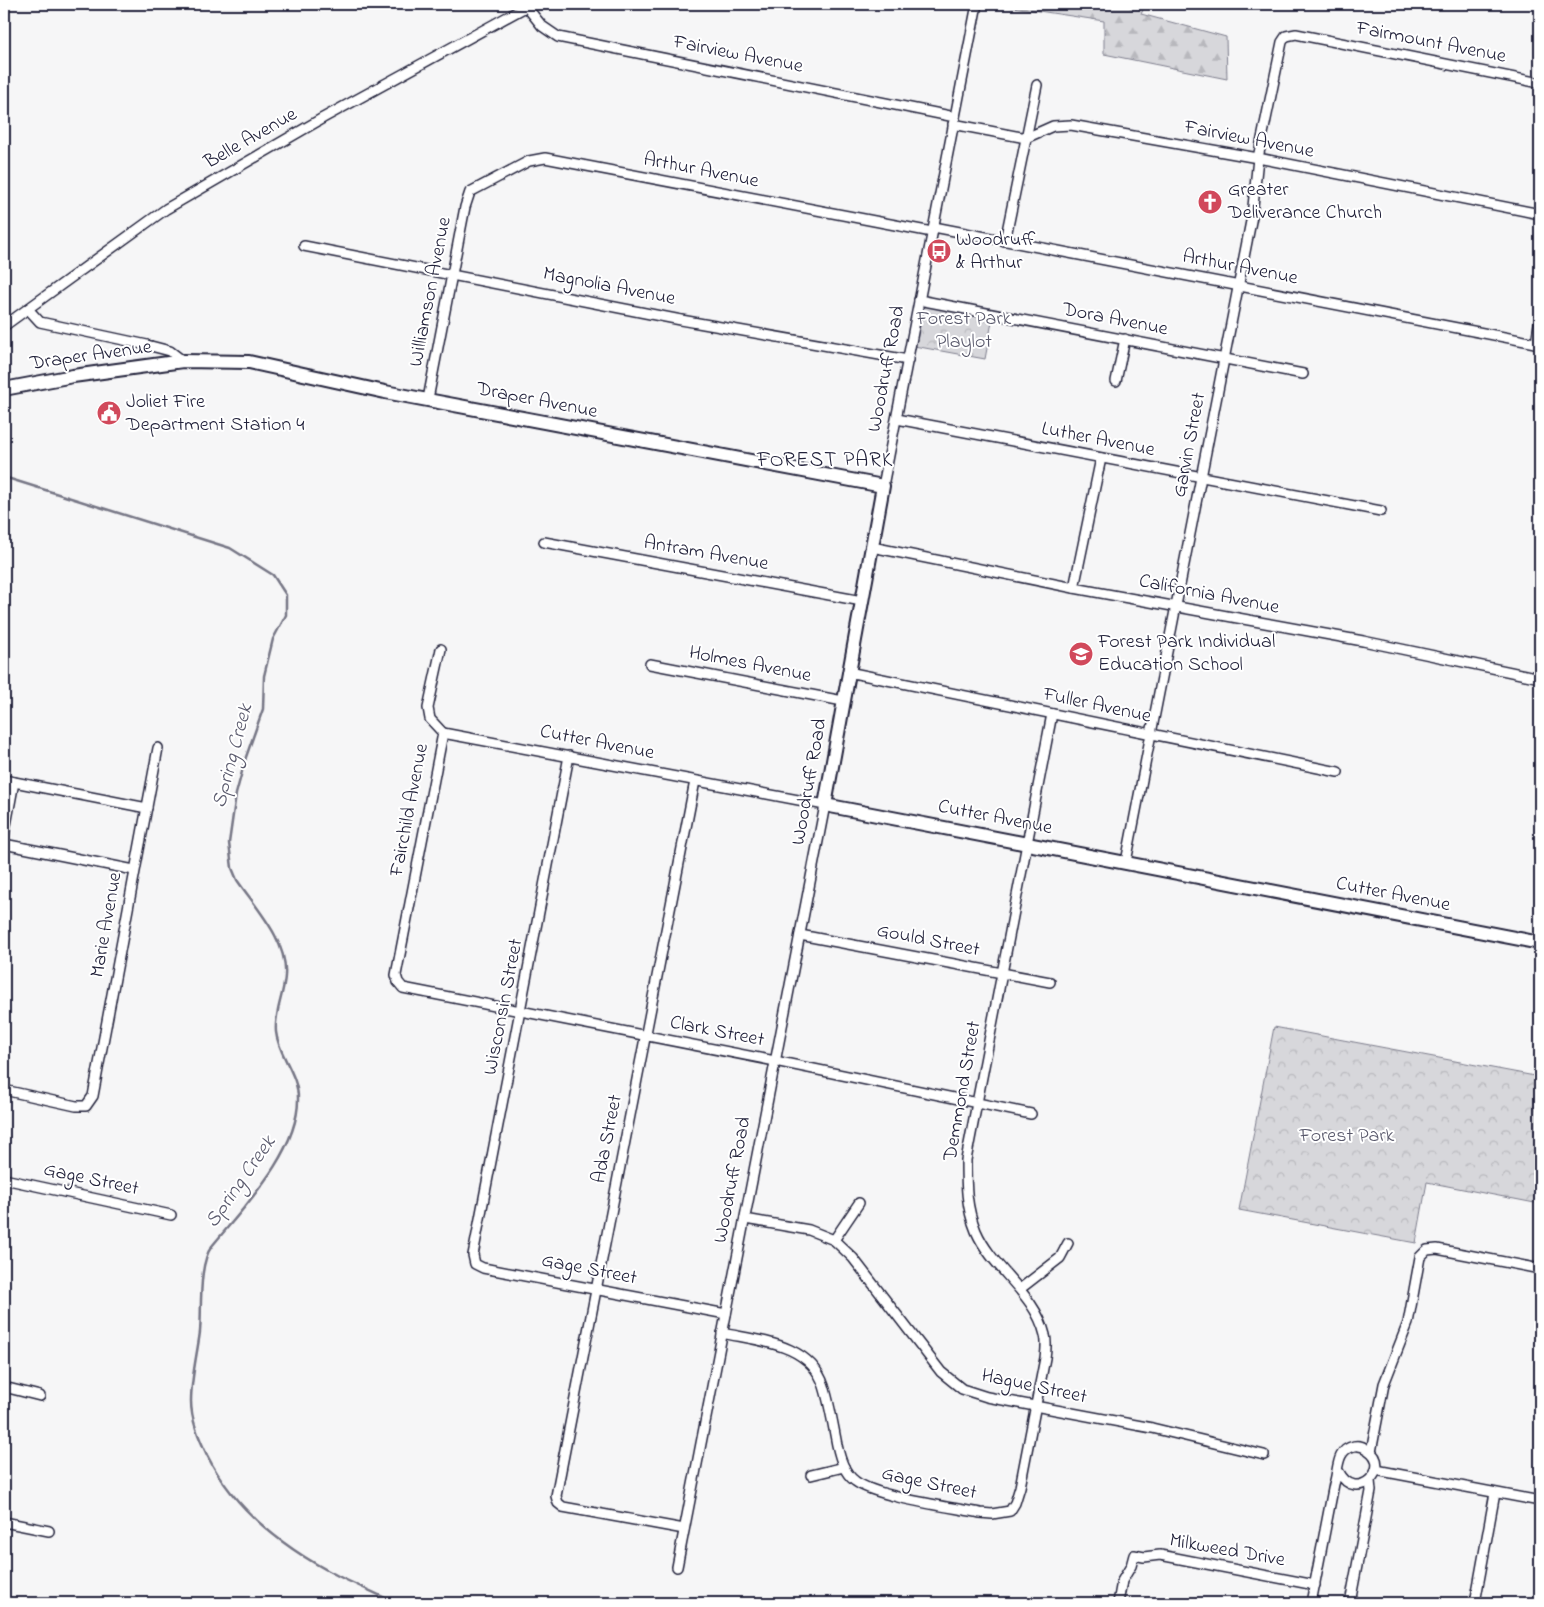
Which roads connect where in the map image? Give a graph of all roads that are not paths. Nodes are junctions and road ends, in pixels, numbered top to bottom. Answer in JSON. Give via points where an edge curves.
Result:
{"nodes":[{"id":1,"x":976,"y":4,"type":"edge"},
{"id":2,"x":528,"y":5,"type":"edge"},
{"id":3,"x":1286,"y":36,"type":"joint"},
{"id":4,"x":1540,"y":82,"type":"edge"},
{"id":5,"x":1037,"y":85,"type":"dead end"},
{"id":6,"x":954,"y":120,"type":"junction"},
{"id":7,"x":1026,"y":138,"type":"junction"},
{"id":8,"x":1258,"y":158,"type":"junction"},
{"id":9,"x":470,"y":192,"type":"joint"},
{"id":10,"x":1540,"y":214,"type":"edge"},
{"id":11,"x":933,"y":229,"type":"junction"},
{"id":12,"x":1006,"y":241,"type":"junction"},
{"id":13,"x":304,"y":246,"type":"dead end"},
{"id":14,"x":451,"y":274,"type":"junction"},
{"id":15,"x":1239,"y":285,"type":"junction"},
{"id":16,"x":919,"y":300,"type":"junction"},
{"id":17,"x":29,"y":310,"type":"junction"},
{"id":18,"x":1540,"y":318,"type":"edge"},
{"id":19,"x":4,"y":326,"type":"edge"},
{"id":20,"x":1125,"y":339,"type":"junction"},
{"id":21,"x":1538,"y":343,"type":"edge"},
{"id":22,"x":1224,"y":359,"type":"junction"},
{"id":23,"x":908,"y":360,"type":"junction"},
{"id":24,"x":183,"y":362,"type":"junction"},
{"id":25,"x":1303,"y":374,"type":"dead end"},
{"id":26,"x":1116,"y":381,"type":"dead end"},
{"id":27,"x":4,"y":389,"type":"edge"},
{"id":28,"x":428,"y":399,"type":"junction"},
{"id":29,"x":897,"y":419,"type":"junction"},
{"id":30,"x":1100,"y":458,"type":"junction"},
{"id":31,"x":1201,"y":478,"type":"junction"},
{"id":32,"x":883,"y":486,"type":"junction"},
{"id":33,"x":1381,"y":511,"type":"dead end"},
{"id":34,"x":544,"y":542,"type":"dead end"},
{"id":35,"x":872,"y":547,"type":"junction"},
{"id":36,"x":1074,"y":588,"type":"junction"},
{"id":37,"x":862,"y":601,"type":"junction"},
{"id":38,"x":1176,"y":606,"type":"junction"},
{"id":39,"x":441,"y":649,"type":"dead end"},
{"id":40,"x":650,"y":664,"type":"dead end"},
{"id":41,"x":848,"y":672,"type":"junction"},
{"id":42,"x":1540,"y":678,"type":"edge"},
{"id":43,"x":843,"y":701,"type":"junction"},
{"id":44,"x":1052,"y":714,"type":"junction"},
{"id":45,"x":443,"y":733,"type":"junction"},
{"id":46,"x":1151,"y":734,"type":"junction"},
{"id":47,"x":158,"y":748,"type":"dead end"},
{"id":48,"x":569,"y":756,"type":"junction"},
{"id":49,"x":1338,"y":772,"type":"dead end"},
{"id":50,"x":4,"y":780,"type":"edge"},
{"id":51,"x":14,"y":782,"type":"junction"},
{"id":52,"x":695,"y":782,"type":"junction"},
{"id":53,"x":825,"y":805,"type":"junction"},
{"id":54,"x":147,"y":808,"type":"junction"},
{"id":55,"x":4,"y":836,"type":"edge"},
{"id":56,"x":1026,"y":843,"type":"junction"},
{"id":57,"x":4,"y":844,"type":"edge"},
{"id":58,"x":1126,"y":862,"type":"junction"},
{"id":59,"x":134,"y":870,"type":"junction"},
{"id":60,"x":800,"y":935,"type":"junction"},
{"id":61,"x":1540,"y":943,"type":"edge"},
{"id":62,"x":1002,"y":973,"type":"junction"},
{"id":63,"x":398,"y":982,"type":"joint"},
{"id":64,"x":1050,"y":982,"type":"dead end"},
{"id":65,"x":521,"y":1012,"type":"junction"},
{"id":66,"x":645,"y":1036,"type":"junction"},
{"id":67,"x":775,"y":1061,"type":"junction"},
{"id":68,"x":4,"y":1090,"type":"edge"},
{"id":69,"x":978,"y":1102,"type":"junction"},
{"id":70,"x":1031,"y":1114,"type":"dead end"},
{"id":71,"x":4,"y":1179,"type":"edge"},
{"id":72,"x":859,"y":1203,"type":"dead end"},
{"id":73,"x":171,"y":1215,"type":"dead end"},
{"id":74,"x":745,"y":1219,"type":"junction"},
{"id":75,"x":834,"y":1240,"type":"junction"},
{"id":76,"x":1068,"y":1242,"type":"dead end"},
{"id":77,"x":475,"y":1264,"type":"joint"},
{"id":78,"x":1540,"y":1268,"type":"edge"},
{"id":79,"x":1020,"y":1289,"type":"junction"},
{"id":80,"x":597,"y":1290,"type":"junction"},
{"id":81,"x":726,"y":1314,"type":"junction"},
{"id":82,"x":722,"y":1334,"type":"junction"},
{"id":83,"x":4,"y":1387,"type":"edge"},
{"id":84,"x":40,"y":1396,"type":"dead end"},
{"id":85,"x":1036,"y":1406,"type":"junction"},
{"id":86,"x":1371,"y":1452,"type":"junction"},
{"id":87,"x":1264,"y":1455,"type":"dead end"},
{"id":88,"x":844,"y":1467,"type":"junction"},
{"id":89,"x":1376,"y":1470,"type":"junction"},
{"id":90,"x":1339,"y":1472,"type":"junction"},
{"id":91,"x":811,"y":1475,"type":"dead end"},
{"id":92,"x":1370,"y":1480,"type":"junction"},
{"id":93,"x":1495,"y":1493,"type":"junction"},
{"id":94,"x":1540,"y":1501,"type":"edge"},
{"id":95,"x":1010,"y":1511,"type":"joint"},
{"id":96,"x":4,"y":1522,"type":"edge"},
{"id":97,"x":684,"y":1529,"type":"junction"},
{"id":98,"x":49,"y":1530,"type":"dead end"},
{"id":99,"x":677,"y":1567,"type":"dead end"},
{"id":100,"x":1315,"y":1585,"type":"junction"},
{"id":101,"x":1118,"y":1603,"type":"edge"},
{"id":102,"x":1311,"y":1603,"type":"edge"},
{"id":103,"x":1350,"y":1603,"type":"edge"},
{"id":104,"x":1475,"y":1603,"type":"edge"}],
"edges":[{"from":1,"to":6,"type":"street","name":"Woodruff Road"},
{"from":2,"to":6,"type":"street","name":"Fairview Avenue","via":[[542,26],[558,36]]},
{"from":2,"to":17,"type":"street","name":"Belle Avenue","via":[[166,209]]},
{"from":3,"to":4,"type":"street","name":"Fairmount Avenue","via":[[1296,34]]},
{"from":3,"to":8,"type":"street","name":"Garvin Street","via":[[1282,42]]},
{"from":5,"to":7,"type":"street"},
{"from":6,"to":7,"type":"street","name":"Fairview Avenue"},
{"from":6,"to":11,"type":"street","name":"Woodruff Road"},
{"from":7,"to":8,"type":"street","name":"Fairview Avenue","via":[[1053,126],[1071,125]]},
{"from":7,"to":12,"type":"street"},
{"from":8,"to":10,"type":"street","name":"Fairview Avenue"},
{"from":8,"to":15,"type":"street","name":"Garvin Street","via":[[1252,216]]},
{"from":9,"to":11,"type":"street","name":"Arthur Avenue","via":[[529,161],[545,158]]},
{"from":9,"to":14,"type":"street","name":"Williamson Avenue"},
{"from":11,"to":12,"type":"street","name":"Arthur Avenue"},
{"from":11,"to":16,"type":"street","name":"Woodruff Road"},
{"from":12,"to":15,"type":"street","name":"Arthur Avenue"},
{"from":13,"to":14,"type":"street","name":"Magnolia Avenue"},
{"from":14,"to":23,"type":"street","name":"Magnolia Avenue","via":[[681,320]]},
{"from":14,"to":28,"type":"street","name":"Williamson Avenue"},
{"from":15,"to":21,"type":"street","name":"Arthur Avenue"},
{"from":15,"to":22,"type":"street","name":"Garvin Street"},
{"from":16,"to":20,"type":"street","name":"Dora Avenue"},
{"from":16,"to":23,"type":"street","name":"Woodruff Road"},
{"from":17,"to":19,"type":"street","name":"Belle Avenue"},
{"from":17,"to":24,"type":"street","name":"Draper Avenue","via":[[40,322],[147,344],[170,352]]},
{"from":18,"to":21,"type":"street"},
{"from":20,"to":22,"type":"street","name":"Dora Avenue"},
{"from":20,"to":26,"type":"street"},
{"from":22,"to":25,"type":"street","name":"Dora Avenue"},
{"from":22,"to":31,"type":"street","name":"Garvin Street"},
{"from":23,"to":29,"type":"street","name":"Woodruff Road"},
{"from":24,"to":27,"type":"street","name":"Draper Avenue","via":[[89,373]]},
{"from":24,"to":28,"type":"street","name":"Draper Avenue","via":[[250,362]]},
{"from":28,"to":32,"type":"street","name":"Draper Avenue"},
{"from":29,"to":30,"type":"street","name":"Luther Avenue"},
{"from":29,"to":32,"type":"street","name":"Woodruff Road"},
{"from":30,"to":31,"type":"street","name":"Luther Avenue"},
{"from":30,"to":36,"type":"street"},
{"from":31,"to":33,"type":"street","name":"Luther Avenue"},
{"from":31,"to":38,"type":"street","name":"Garvin Street"},
{"from":32,"to":35,"type":"street","name":"Woodruff Road"},
{"from":34,"to":37,"type":"street","name":"Antram Avenue"},
{"from":35,"to":36,"type":"street","name":"California Avenue"},
{"from":35,"to":37,"type":"street","name":"Woodruff Road"},
{"from":36,"to":38,"type":"street","name":"California Avenue"},
{"from":37,"to":41,"type":"street","name":"Woodruff Road"},
{"from":38,"to":42,"type":"street","name":"California Avenue"},
{"from":38,"to":46,"type":"street","name":"Garvin Street"},
{"from":39,"to":45,"type":"street","name":"Fairchild Avenue","via":[[428,708],[430,719]]},
{"from":40,"to":43,"type":"street","name":"Holmes Avenue"},
{"from":41,"to":43,"type":"street","name":"Woodruff Road"},
{"from":41,"to":44,"type":"street","name":"Fuller Avenue"},
{"from":43,"to":53,"type":"street","name":"Woodruff Road"},
{"from":44,"to":46,"type":"street","name":"Fuller Avenue"},
{"from":44,"to":56,"type":"street","name":"Demmond Street"},
{"from":45,"to":48,"type":"street","name":"Cutter Avenue"},
{"from":45,"to":63,"type":"street","name":"Fairchild Avenue","via":[[396,975]]},
{"from":46,"to":49,"type":"street","name":"Fuller Avenue"},
{"from":46,"to":58,"type":"street","name":"Garvin Street"},
{"from":47,"to":54,"type":"street","name":"Marie Avenue"},
{"from":48,"to":52,"type":"street","name":"Cutter Avenue"},
{"from":48,"to":65,"type":"street","name":"Wisconsin Street"},
{"from":50,"to":51,"type":"street"},
{"from":51,"to":54,"type":"street"},
{"from":51,"to":55,"type":"street"},
{"from":52,"to":53,"type":"street","name":"Cutter Avenue"},
{"from":52,"to":66,"type":"street","name":"Ada Street"},
{"from":53,"to":56,"type":"street","name":"Cutter Avenue"},
{"from":53,"to":60,"type":"street","name":"Woodruff Road"},
{"from":54,"to":59,"type":"street","name":"Marie Avenue"},
{"from":56,"to":58,"type":"street","name":"Cutter Avenue"},
{"from":56,"to":62,"type":"street","name":"Demmond Street"},
{"from":57,"to":59,"type":"street"},
{"from":58,"to":61,"type":"street","name":"Cutter Avenue"},
{"from":59,"to":68,"type":"street","name":"Marie Avenue","via":[[93,1096],[86,1106]]},
{"from":60,"to":62,"type":"street","name":"Gould Street"},
{"from":60,"to":67,"type":"street","name":"Woodruff Road"},
{"from":62,"to":64,"type":"street","name":"Gould Street"},
{"from":62,"to":69,"type":"street","name":"Demmond Street"},
{"from":63,"to":65,"type":"street","name":"Clark Street","via":[[403,988]]},
{"from":65,"to":66,"type":"street","name":"Clark Street"},
{"from":65,"to":77,"type":"street","name":"Wisconsin Street","via":[[473,1255]]},
{"from":66,"to":67,"type":"street","name":"Clark Street"},
{"from":66,"to":80,"type":"street","name":"Ada Street"},
{"from":67,"to":69,"type":"street","name":"Clark Street"},
{"from":67,"to":74,"type":"street","name":"Woodruff Road"},
{"from":69,"to":70,"type":"street","name":"Clark Street"},
{"from":69,"to":79,"type":"street","name":"Demmond Street","via":[[966,1160],[966,1200],[977,1232]]},
{"from":71,"to":73,"type":"street","name":"Gage Street"},
{"from":72,"to":75,"type":"street"},
{"from":74,"to":75,"type":"street","name":"Hague Street","via":[[809,1230]]},
{"from":74,"to":81,"type":"street","name":"Woodruff Road"},
{"from":75,"to":85,"type":"street","name":"Hague Street","via":[[853,1258],[941,1372],[955,1384],[987,1397]]},
{"from":76,"to":79,"type":"street","via":[[1060,1258]]},
{"from":77,"to":80,"type":"street","name":"Gage Street"},
{"from":78,"to":86,"type":"street","via":[[1436,1249],[1427,1250],[1420,1257],[1408,1323],[1384,1384]]},
{"from":79,"to":85,"type":"street","name":"Demmond Street","via":[[1038,1315],[1046,1337]]},
{"from":80,"to":81,"type":"street","name":"Gage Street"},
{"from":80,"to":97,"type":"street","name":"Ada Street","via":[[556,1496],[558,1503],[563,1507]]},
{"from":81,"to":82,"type":"street","name":"Woodruff Road"},
{"from":82,"to":88,"type":"street","via":[[777,1344],[812,1363],[824,1384]]},
{"from":82,"to":97,"type":"street","name":"Woodruff Road"},
{"from":83,"to":84,"type":"street"},
{"from":85,"to":87,"type":"street","name":"Hague Street","via":[[1152,1428]]},
{"from":85,"to":95,"type":"street","name":"Demmond Street","via":[[1020,1487]]},
{"from":86,"to":89,"type":"street","via":[[1375,1457]]},
{"from":86,"to":90,"type":"street","via":[[1359,1446],[1347,1449],[1339,1459]]},
{"from":88,"to":91,"type":"street"},
{"from":88,"to":95,"type":"street","name":"Gage Street","via":[[855,1481],[872,1491],[980,1513]]},
{"from":89,"to":92,"type":"street"},
{"from":89,"to":93,"type":"street"},
{"from":90,"to":92,"type":"street","via":[[1346,1482],[1352,1484]]},
{"from":90,"to":100,"type":"street"},
{"from":92,"to":103,"type":"street","via":[[1371,1491]]},
{"from":93,"to":94,"type":"street"},
{"from":93,"to":104,"type":"street"},
{"from":96,"to":98,"type":"street"},
{"from":97,"to":99,"type":"street","name":"Woodruff Road"},
{"from":100,"to":101,"type":"street","name":"Milkweed Drive","via":[[1160,1555],[1144,1558],[1134,1555],[1122,1581]]},
{"from":100,"to":102,"type":"street"}]}
